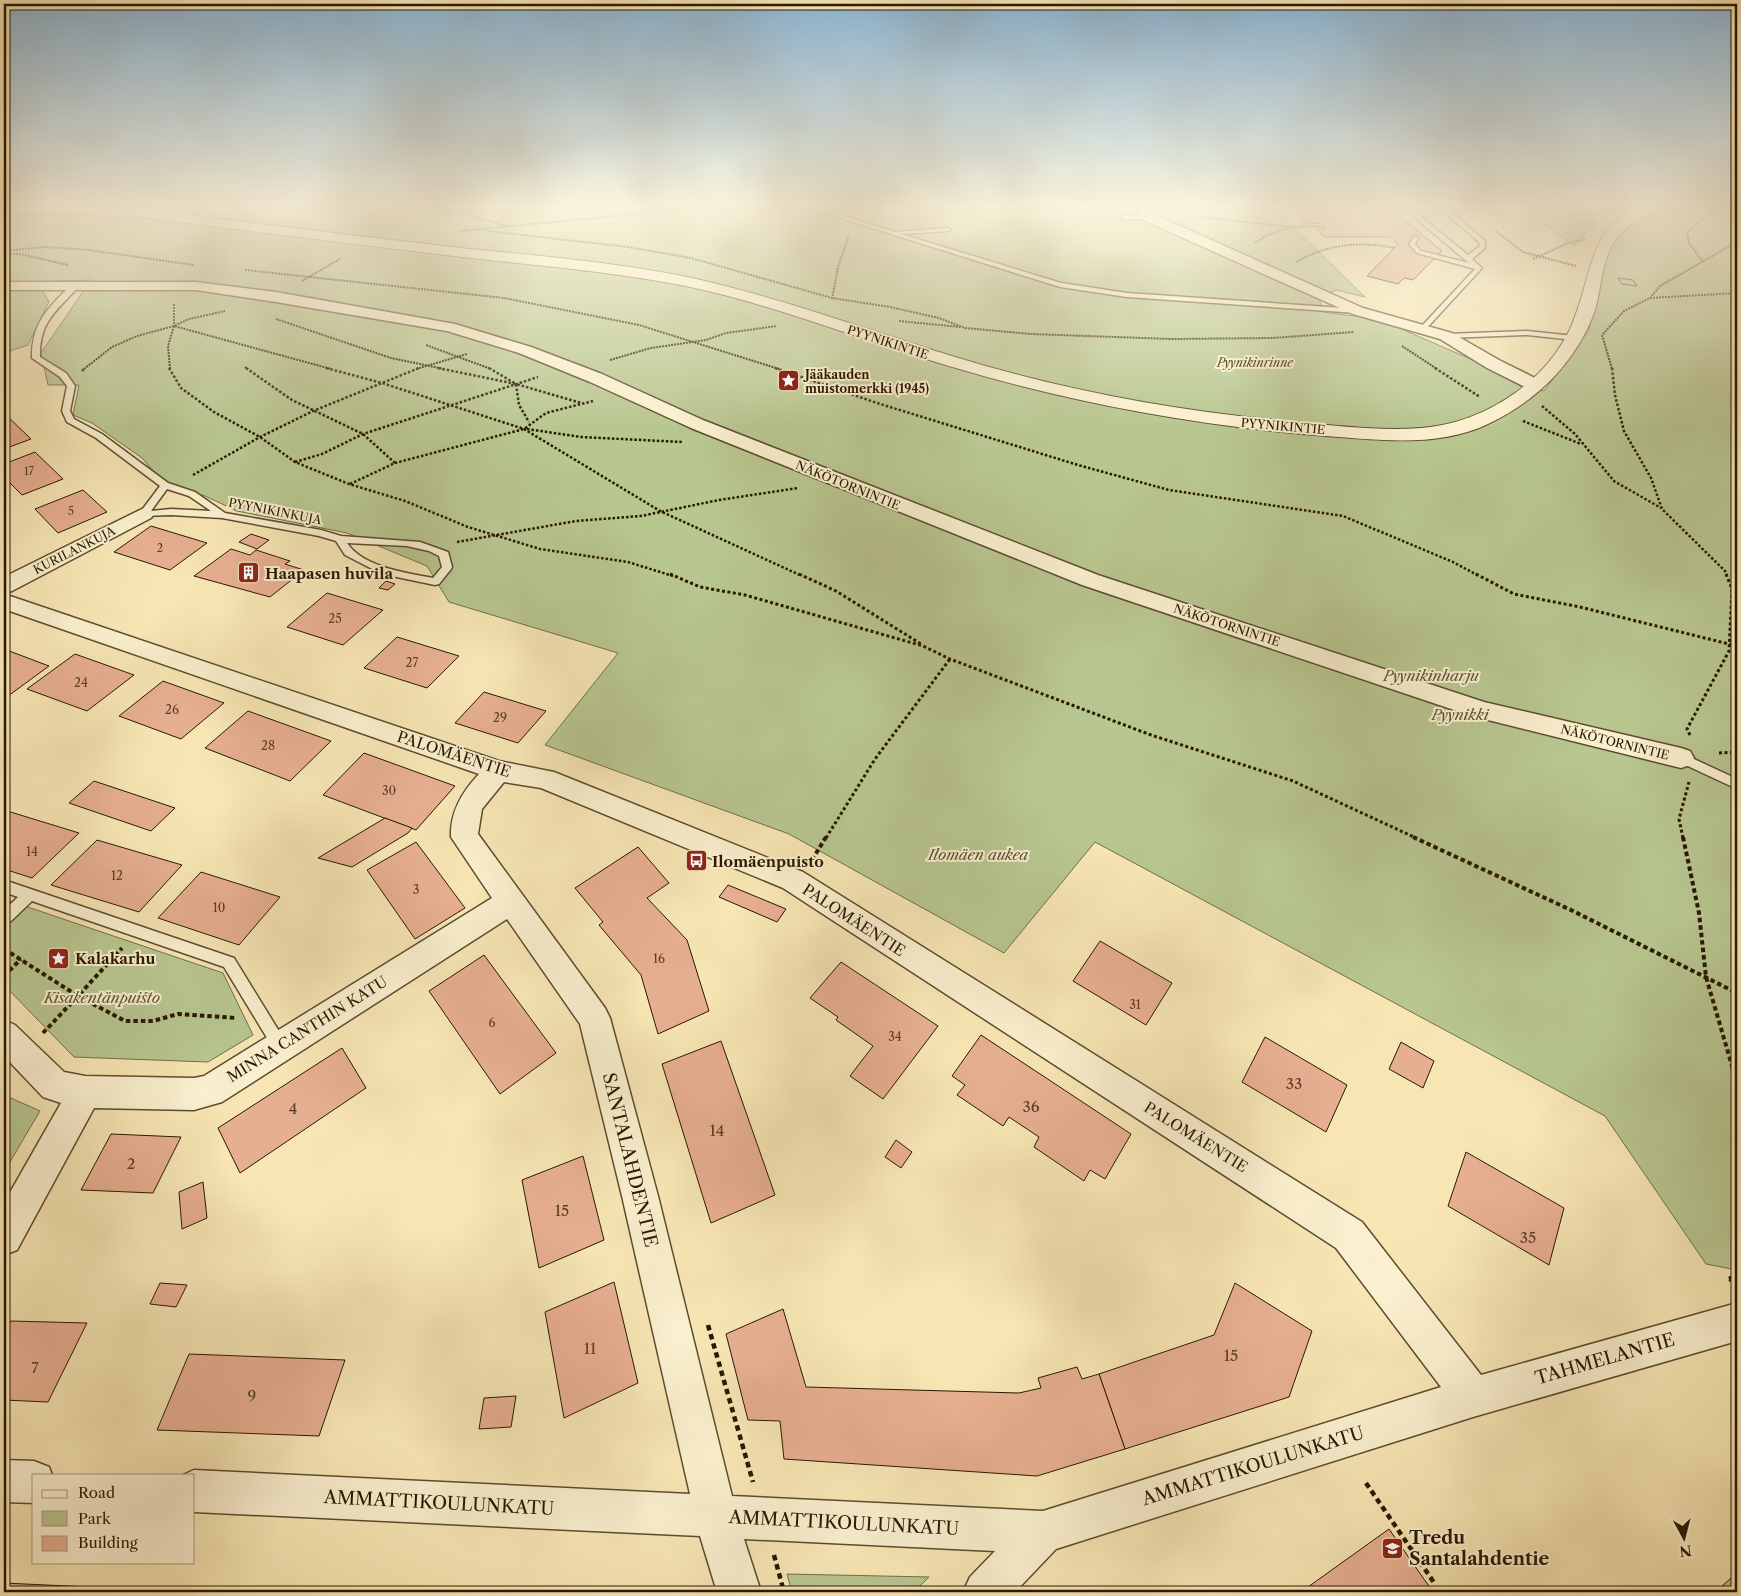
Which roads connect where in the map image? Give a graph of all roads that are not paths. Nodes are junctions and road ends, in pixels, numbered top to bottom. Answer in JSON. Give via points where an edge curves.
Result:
{"nodes":[{"id":1,"x":677,"y":280,"type":"edge"},
{"id":2,"x":1040,"y":280,"type":"edge"},
{"id":3,"x":1292,"y":280,"type":"edge"},
{"id":4,"x":1468,"y":280,"type":"edge"},
{"id":5,"x":1593,"y":280,"type":"edge"},
{"id":6,"x":4,"y":286,"type":"edge"},
{"id":7,"x":75,"y":286,"type":"junction"},
{"id":8,"x":1358,"y":311,"type":"junction"},
{"id":9,"x":1424,"y":329,"type":"junction"},
{"id":10,"x":1446,"y":336,"type":"junction"},
{"id":11,"x":1574,"y":338,"type":"junction"},
{"id":12,"x":1530,"y":390,"type":"junction"},
{"id":13,"x":165,"y":485,"type":"junction"},
{"id":14,"x":144,"y":514,"type":"junction"},
{"id":15,"x":222,"y":515,"type":"junction"},
{"id":16,"x":340,"y":539,"type":"junction"},
{"id":17,"x":4,"y":586,"type":"edge"},
{"id":18,"x":4,"y":601,"type":"edge"},
{"id":19,"x":1681,"y":758,"type":"joint"},
{"id":20,"x":498,"y":771,"type":"junction"},
{"id":21,"x":1737,"y":784,"type":"edge"},
{"id":22,"x":4,"y":886,"type":"edge"},
{"id":23,"x":29,"y":895,"type":"junction"},
{"id":24,"x":511,"y":901,"type":"junction"},
{"id":25,"x":4,"y":919,"type":"edge"},
{"id":26,"x":13,"y":1045,"type":"edge"},
{"id":27,"x":280,"y":1046,"type":"junction"},
{"id":28,"x":85,"y":1092,"type":"junction"},
{"id":29,"x":4,"y":1237,"type":"edge"},
{"id":30,"x":1737,"y":1322,"type":"edge"},
{"id":31,"x":1473,"y":1397,"type":"junction"},
{"id":32,"x":4,"y":1481,"type":"edge"},
{"id":33,"x":32,"y":1482,"type":"edge"},
{"id":34,"x":195,"y":1491,"type":"edge"},
{"id":35,"x":716,"y":1518,"type":"junction"},
{"id":36,"x":1043,"y":1532,"type":"junction"},
{"id":37,"x":739,"y":1592,"type":"edge"},
{"id":38,"x":985,"y":1592,"type":"edge"}],
"edges":[{"from":1,"to":12,"type":"street","name":"PYYNIKINTIE","via":[[734,294],[1022,382],[1206,419],[1346,432],[1419,432],[1466,426],[1501,410]]},
{"from":2,"to":8,"type":"lane","via":[[1127,295]]},
{"from":3,"to":8,"type":"street"},
{"from":4,"to":9,"type":"lane"},
{"from":5,"to":11,"type":"street","name":"PYYNIKINTIE"},
{"from":6,"to":7,"type":"street","name":"NÄKÖTORNINTIE"},
{"from":7,"to":13,"type":"lane","name":"PYYNIKINKUJA","via":[[40,326],[35,343],[36,358],[63,376],[71,386],[66,411],[70,420],[99,436]]},
{"from":7,"to":19,"type":"street","name":"NÄKÖTORNINTIE","via":[[196,286],[425,322],[495,340],[576,370],[830,478],[1090,580],[1481,710]]},
{"from":8,"to":9,"type":"street"},
{"from":9,"to":10,"type":"street"},
{"from":10,"to":11,"type":"lane","via":[[1527,333]]},
{"from":10,"to":12,"type":"street"},
{"from":11,"to":12,"type":"street","name":"PYYNIKINTIE","via":[[1564,355]]},
{"from":13,"to":14,"type":"lane"},
{"from":13,"to":15,"type":"lane","name":"PYYNIKINKUJA","via":[[192,494]]},
{"from":14,"to":15,"type":"lane"},
{"from":14,"to":17,"type":"street","name":"KURILANKUJA"},
{"from":15,"to":16,"type":"lane","name":"PYYNIKINKUJA"},
{"from":16,"to":16,"type":"lane","name":"PYYNIKINKUJA","via":[[349,553],[386,572],[435,582],[447,567],[444,554],[429,546]]},
{"from":18,"to":20,"type":"street","name":"PALOMÄENTIE"},
{"from":19,"to":21,"type":"lane"},
{"from":20,"to":24,"type":"street","name":"SANTALAHDENTIE","via":[[467,809],[463,824],[465,837]]},
{"from":20,"to":31,"type":"street","name":"PALOMÄENTIE","via":[[544,779],[793,880],[1349,1235]]},
{"from":22,"to":23,"type":"lane"},
{"from":23,"to":25,"type":"lane"},
{"from":23,"to":27,"type":"lane","via":[[229,962]]},
{"from":24,"to":27,"type":"street","name":"MINNA CANTHIN KATU"},
{"from":24,"to":35,"type":"street","name":"SANTALAHDENTIE","via":[[594,1018]]},
{"from":26,"to":28,"type":"street","name":"MINNA CANTHIN KATU","via":[[55,1086]]},
{"from":27,"to":28,"type":"street","name":"MINNA CANTHIN KATU","via":[[210,1091],[194,1094]]},
{"from":28,"to":29,"type":"street"},
{"from":30,"to":31,"type":"street","name":"TAHMELANTIE"},
{"from":31,"to":36,"type":"street","name":"AMMATTIKOULUNKATU"},
{"from":32,"to":33,"type":"street"},
{"from":34,"to":35,"type":"street","name":"AMMATTIKOULUNKATU"},
{"from":35,"to":36,"type":"street","name":"AMMATTIKOULUNKATU"},
{"from":35,"to":37,"type":"street","name":"SANTALAHDENTIE"},
{"from":36,"to":38,"type":"street"}]}
